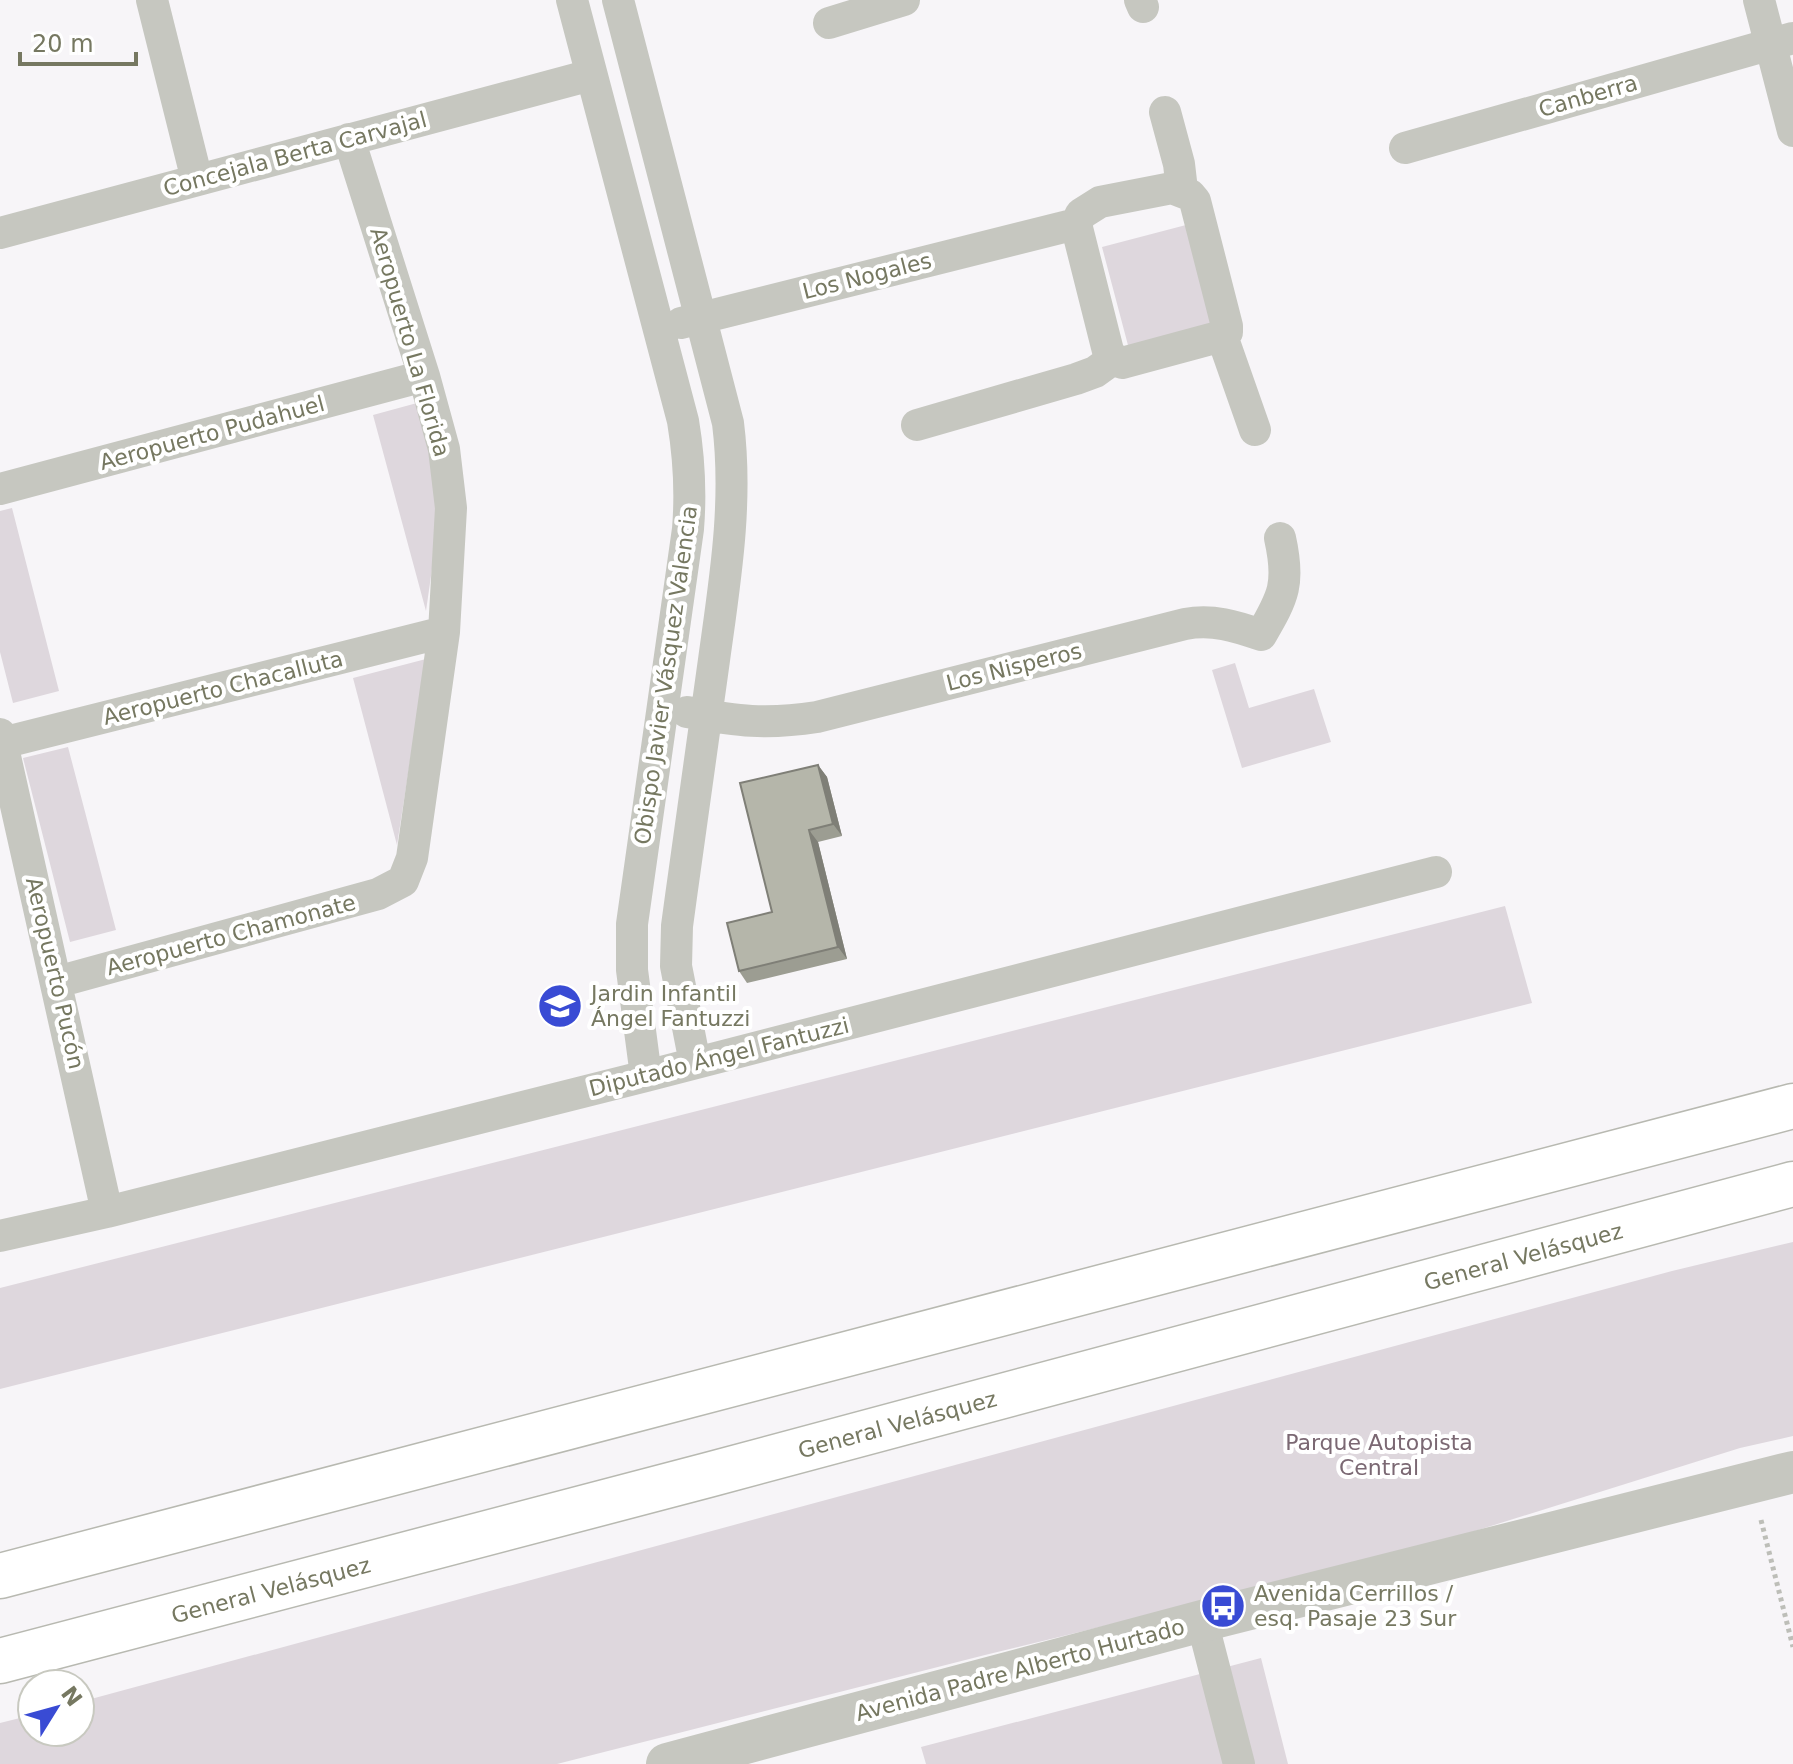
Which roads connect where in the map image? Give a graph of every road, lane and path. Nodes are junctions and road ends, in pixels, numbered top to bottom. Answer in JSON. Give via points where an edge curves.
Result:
{"nodes":[{"id":1,"x":152,"y":0,"type":"edge"},
{"id":2,"x":572,"y":0,"type":"edge"},
{"id":3,"x":618,"y":0,"type":"edge"},
{"id":4,"x":904,"y":0,"type":"edge"},
{"id":5,"x":1759,"y":0,"type":"edge"},
{"id":6,"x":829,"y":23,"type":"dead end"},
{"id":7,"x":1782,"y":41,"type":"edge"},
{"id":8,"x":591,"y":75,"type":"junction"},
{"id":9,"x":1165,"y":112,"type":"dead end"},
{"id":10,"x":1793,"y":131,"type":"edge"},
{"id":11,"x":349,"y":139,"type":"junction"},
{"id":12,"x":1405,"y":148,"type":"dead end"},
{"id":13,"x":197,"y":180,"type":"junction"},
{"id":14,"x":1182,"y":190,"type":"junction"},
{"id":15,"x":1076,"y":224,"type":"junction"},
{"id":16,"x":0,"y":233,"type":"edge"},
{"id":17,"x":700,"y":318,"type":"junction"},
{"id":18,"x":659,"y":328,"type":"junction"},
{"id":19,"x":1222,"y":336,"type":"junction"},
{"id":20,"x":1113,"y":359,"type":"junction"},
{"id":21,"x":424,"y":376,"type":"junction"},
{"id":22,"x":917,"y":425,"type":"dead end"},
{"id":23,"x":1255,"y":430,"type":"dead end"},
{"id":24,"x":0,"y":489,"type":"edge"},
{"id":25,"x":1280,"y":538,"type":"dead end"},
{"id":26,"x":444,"y":632,"type":"junction"},
{"id":27,"x":664,"y":709,"type":"junction"},
{"id":28,"x":706,"y":716,"type":"junction"},
{"id":29,"x":1,"y":738,"type":"edge"},
{"id":30,"x":1436,"y":872,"type":"dead end"},
{"id":31,"x":403,"y":881,"type":"joint"},
{"id":32,"x":57,"y":982,"type":"junction"},
{"id":33,"x":695,"y":1063,"type":"junction"},
{"id":34,"x":646,"y":1076,"type":"junction"},
{"id":35,"x":1793,"y":1106,"type":"edge"},
{"id":36,"x":1793,"y":1184,"type":"edge"},
{"id":37,"x":107,"y":1212,"type":"junction"},
{"id":38,"x":1793,"y":1215,"type":"edge"},
{"id":39,"x":1635,"y":1225,"type":"junction"},
{"id":40,"x":0,"y":1236,"type":"edge"},
{"id":41,"x":1793,"y":1472,"type":"edge"},
{"id":42,"x":1763,"y":1531,"type":"dead end"},
{"id":43,"x":0,"y":1576,"type":"edge"},
{"id":44,"x":1202,"y":1621,"type":"junction"},
{"id":45,"x":1793,"y":1647,"type":"edge"},
{"id":46,"x":0,"y":1661,"type":"edge"},
{"id":47,"x":667,"y":1764,"type":"edge"},
{"id":48,"x":1239,"y":1764,"type":"edge"}],
"edges":[{"from":1,"to":13,"type":"street"},
{"from":2,"to":8,"type":"street","name":"Obispo Javier Vásquez Valencia"},
{"from":3,"to":17,"type":"street","name":"Obispo Javier Vásquez Valencia"},
{"from":4,"to":6,"type":"street"},
{"from":5,"to":7,"type":"street"},
{"from":7,"to":10,"type":"street"},
{"from":7,"to":12,"type":"street","name":"Canberra"},
{"from":8,"to":11,"type":"street","name":"Concejala Berta Carvajal"},
{"from":8,"to":18,"type":"street","name":"Obispo Javier Vásquez Valencia"},
{"from":9,"to":14,"type":"street"},
{"from":11,"to":13,"type":"street","name":"Concejala Berta Carvajal"},
{"from":11,"to":21,"type":"street","name":"Aeropuerto La Florida"},
{"from":13,"to":16,"type":"street","name":"Concejala Berta Carvajal"},
{"from":14,"to":15,"type":"street","name":"Los Nogales","via":[[1100,202]]},
{"from":14,"to":19,"type":"street","via":[[1195,201],[1227,326]]},
{"from":15,"to":17,"type":"street","name":"Los Nogales"},
{"from":15,"to":20,"type":"street"},
{"from":17,"to":18,"type":"street","name":"Los Nogales"},
{"from":17,"to":28,"type":"street","name":"Obispo Javier Vásquez Valencia","via":[[728,423],[733,484]]},
{"from":18,"to":27,"type":"street","name":"Obispo Javier Vásquez Valencia","via":[[683,421],[690,505]]},
{"from":19,"to":20,"type":"street","via":[[1122,363]]},
{"from":19,"to":23,"type":"street"},
{"from":20,"to":22,"type":"street","via":[[1076,379]]},
{"from":21,"to":24,"type":"street","name":"Aeropuerto Pudahuel"},
{"from":21,"to":26,"type":"street","name":"Aeropuerto La Florida","via":[[444,449],[451,508]]},
{"from":25,"to":28,"type":"street","name":"Los Nisperos","via":[[1286,581],[1261,635],[1206,620],[817,717],[761,723]]},
{"from":26,"to":29,"type":"street","name":"Aeropuerto Chacalluta"},
{"from":26,"to":31,"type":"street","name":"Aeropuerto La Florida","via":[[412,858]]},
{"from":27,"to":28,"type":"street","name":"Los Nisperos"},
{"from":27,"to":34,"type":"street","name":"Obispo Javier Vásquez Valencia","via":[[632,924],[632,970]]},
{"from":28,"to":33,"type":"street","name":"Obispo Javier Vásquez Valencia","via":[[677,926],[676,966]]},
{"from":29,"to":32,"type":"street","name":"Aeropuerto Pucón"},
{"from":30,"to":33,"type":"street","name":"Diputado Ángel Fantuzzi"},
{"from":31,"to":32,"type":"street","name":"Aeropuerto Chamonate","via":[[378,894]]},
{"from":32,"to":37,"type":"street","name":"Aeropuerto Pucón"},
{"from":33,"to":34,"type":"street","name":"Diputado Ángel Fantuzzi"},
{"from":34,"to":37,"type":"street","name":"Diputado Ángel Fantuzzi"},
{"from":35,"to":43,"type":"highway"},
{"from":36,"to":39,"type":"highway","name":"General Velásquez"},
{"from":37,"to":40,"type":"street","name":"Diputado Ángel Fantuzzi"},
{"from":38,"to":39,"type":"highway"},
{"from":39,"to":46,"type":"highway","name":"General Velásquez"},
{"from":41,"to":44,"type":"street","name":"Avenida Padre Alberto Hurtado"},
{"from":42,"to":45,"type":"path"},
{"from":44,"to":47,"type":"street","name":"Avenida Padre Alberto Hurtado"},
{"from":44,"to":48,"type":"street"}]}
